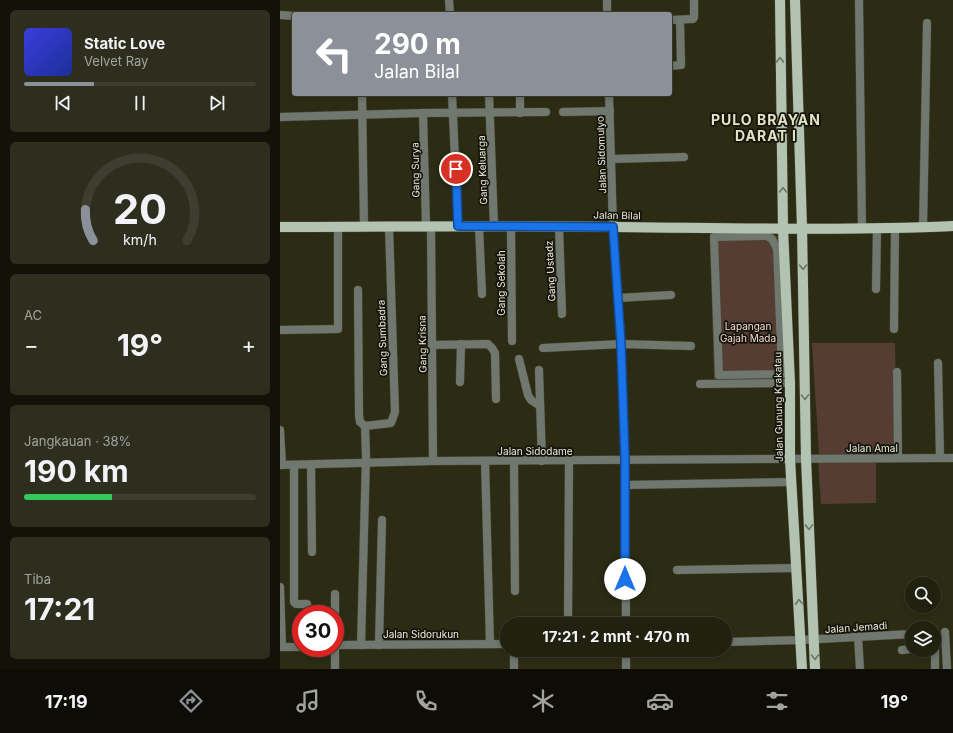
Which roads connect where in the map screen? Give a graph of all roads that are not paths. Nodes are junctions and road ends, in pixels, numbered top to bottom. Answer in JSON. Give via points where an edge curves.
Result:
{"nodes":[{"id":1,"x":449,"y":0,"type":"edge"},
{"id":2,"x":607,"y":0,"type":"edge"},
{"id":3,"x":694,"y":0,"type":"edge"},
{"id":4,"x":780,"y":0,"type":"edge"},
{"id":5,"x":795,"y":0,"type":"edge"},
{"id":6,"x":859,"y":0,"type":"edge"},
{"id":7,"x":450,"y":12,"type":"edge"},
{"id":8,"x":607,"y":12,"type":"edge"},
{"id":9,"x":280,"y":15,"type":"edge"},
{"id":10,"x":292,"y":16,"type":"edge"},
{"id":11,"x":672,"y":20,"type":"edge"},
{"id":12,"x":680,"y":20,"type":"junction"},
{"id":13,"x":927,"y":23,"type":"dead end"},
{"id":14,"x":672,"y":66,"type":"edge"},
{"id":15,"x":362,"y":96,"type":"edge"},
{"id":16,"x":452,"y":96,"type":"edge"},
{"id":17,"x":490,"y":96,"type":"edge"},
{"id":18,"x":520,"y":96,"type":"edge"},
{"id":19,"x":609,"y":96,"type":"edge"},
{"id":20,"x":610,"y":111,"type":"junction"},
{"id":21,"x":546,"y":112,"type":"dead end"},
{"id":22,"x":563,"y":112,"type":"dead end"},
{"id":23,"x":423,"y":113,"type":"junction"},
{"id":24,"x":452,"y":113,"type":"junction"},
{"id":25,"x":490,"y":113,"type":"junction"},
{"id":26,"x":520,"y":113,"type":"junction"},
{"id":27,"x":363,"y":114,"type":"junction"},
{"id":28,"x":280,"y":117,"type":"edge"},
{"id":29,"x":684,"y":157,"type":"dead end"},
{"id":30,"x":612,"y":159,"type":"junction"},
{"id":31,"x":428,"y":226,"type":"junction"},
{"id":32,"x":458,"y":226,"type":"junction"},
{"id":33,"x":479,"y":226,"type":"junction"},
{"id":34,"x":494,"y":226,"type":"junction"},
{"id":35,"x":511,"y":226,"type":"junction"},
{"id":36,"x":559,"y":226,"type":"junction"},
{"id":37,"x":953,"y":226,"type":"edge"},
{"id":38,"x":338,"y":227,"type":"junction"},
{"id":39,"x":364,"y":227,"type":"junction"},
{"id":40,"x":389,"y":227,"type":"junction"},
{"id":41,"x":613,"y":227,"type":"junction"},
{"id":42,"x":280,"y":228,"type":"edge"},
{"id":43,"x":802,"y":228,"type":"junction"},
{"id":44,"x":895,"y":228,"type":"junction"},
{"id":45,"x":923,"y":228,"type":"junction"},
{"id":46,"x":783,"y":229,"type":"junction"},
{"id":47,"x":862,"y":229,"type":"junction"},
{"id":48,"x":877,"y":229,"type":"junction"},
{"id":49,"x":714,"y":232,"type":"junction"},
{"id":50,"x":876,"y":289,"type":"dead end"},
{"id":51,"x":358,"y":290,"type":"dead end"},
{"id":52,"x":482,"y":294,"type":"dead end"},
{"id":53,"x":671,"y":295,"type":"dead end"},
{"id":54,"x":618,"y":298,"type":"junction"},
{"id":55,"x":562,"y":314,"type":"dead end"},
{"id":56,"x":894,"y":329,"type":"dead end"},
{"id":57,"x":280,"y":330,"type":"edge"},
{"id":58,"x":512,"y":341,"type":"dead end"},
{"id":59,"x":461,"y":344,"type":"junction"},
{"id":60,"x":621,"y":344,"type":"junction"},
{"id":61,"x":432,"y":345,"type":"junction"},
{"id":62,"x":691,"y":346,"type":"dead end"},
{"id":63,"x":543,"y":348,"type":"dead end"},
{"id":64,"x":519,"y":359,"type":"dead end"},
{"id":65,"x":938,"y":364,"type":"dead end"},
{"id":66,"x":539,"y":370,"type":"dead end"},
{"id":67,"x":897,"y":372,"type":"dead end"},
{"id":68,"x":787,"y":377,"type":"junction"},
{"id":69,"x":460,"y":382,"type":"dead end"},
{"id":70,"x":700,"y":384,"type":"dead end"},
{"id":71,"x":496,"y":399,"type":"dead end"},
{"id":72,"x":540,"y":406,"type":"junction"},
{"id":73,"x":365,"y":426,"type":"junction"},
{"id":74,"x":280,"y":430,"type":"edge"},
{"id":75,"x":790,"y":458,"type":"junction"},
{"id":76,"x":806,"y":458,"type":"junction"},
{"id":77,"x":898,"y":458,"type":"junction"},
{"id":78,"x":940,"y":458,"type":"junction"},
{"id":79,"x":953,"y":458,"type":"edge"},
{"id":80,"x":625,"y":460,"type":"junction"},
{"id":81,"x":433,"y":461,"type":"junction"},
{"id":82,"x":485,"y":461,"type":"junction"},
{"id":83,"x":514,"y":461,"type":"junction"},
{"id":84,"x":542,"y":461,"type":"junction"},
{"id":85,"x":569,"y":461,"type":"junction"},
{"id":86,"x":366,"y":463,"type":"junction"},
{"id":87,"x":281,"y":465,"type":"edge"},
{"id":88,"x":294,"y":465,"type":"junction"},
{"id":89,"x":311,"y":465,"type":"junction"},
{"id":90,"x":792,"y":482,"type":"junction"},
{"id":91,"x":625,"y":485,"type":"junction"},
{"id":92,"x":382,"y":520,"type":"dead end"},
{"id":93,"x":312,"y":552,"type":"dead end"},
{"id":94,"x":796,"y":568,"type":"junction"},
{"id":95,"x":677,"y":570,"type":"dead end"},
{"id":96,"x":280,"y":587,"type":"edge"},
{"id":97,"x":515,"y":591,"type":"dead end"},
{"id":98,"x":336,"y":594,"type":"dead end"},
{"id":99,"x":307,"y":605,"type":"edge"},
{"id":100,"x":336,"y":605,"type":"edge"},
{"id":101,"x":568,"y":617,"type":"edge"},
{"id":102,"x":626,"y":617,"type":"edge"},
{"id":103,"x":949,"y":632,"type":"edge"},
{"id":104,"x":905,"y":634,"type":"edge"},
{"id":105,"x":858,"y":637,"type":"junction"},
{"id":106,"x":801,"y":640,"type":"junction"},
{"id":107,"x":814,"y":640,"type":"junction"},
{"id":108,"x":732,"y":642,"type":"edge"},
{"id":109,"x":379,"y":644,"type":"junction"},
{"id":110,"x":490,"y":644,"type":"junction"},
{"id":111,"x":500,"y":644,"type":"edge"},
{"id":112,"x":344,"y":645,"type":"edge"},
{"id":113,"x":360,"y":645,"type":"junction"},
{"id":114,"x":281,"y":647,"type":"edge"},
{"id":115,"x":292,"y":647,"type":"edge"},
{"id":116,"x":335,"y":657,"type":"edge"},
{"id":117,"x":514,"y":657,"type":"edge"},
{"id":118,"x":626,"y":657,"type":"edge"},
{"id":119,"x":935,"y":657,"type":"edge"},
{"id":120,"x":335,"y":669,"type":"edge"},
{"id":121,"x":514,"y":669,"type":"edge"},
{"id":122,"x":626,"y":669,"type":"edge"},
{"id":123,"x":802,"y":669,"type":"edge"},
{"id":124,"x":815,"y":669,"type":"edge"},
{"id":125,"x":860,"y":669,"type":"edge"},
{"id":126,"x":935,"y":669,"type":"edge"},
{"id":127,"x":947,"y":669,"type":"edge"}],
"edges":[{"from":1,"to":7,"type":"street"},
{"from":2,"to":8,"type":"street"},
{"from":3,"to":12,"type":"street","via":[[694,18]]},
{"from":46,"to":4,"type":"main road","name":"Jalan Gunung Krakatau","one_way":true},
{"from":5,"to":43,"type":"main road"},
{"from":6,"to":47,"type":"street"},
{"from":9,"to":10,"type":"street"},
{"from":11,"to":12,"type":"street"},
{"from":12,"to":14,"type":"street","via":[[681,65]]},
{"from":13,"to":45,"type":"street"},
{"from":15,"to":27,"type":"street"},
{"from":16,"to":24,"type":"street"},
{"from":17,"to":25,"type":"street","name":"Gang Keluarga"},
{"from":18,"to":26,"type":"street"},
{"from":19,"to":20,"type":"street","name":"Jalan Sidomulyo"},
{"from":20,"to":22,"type":"street"},
{"from":20,"to":30,"type":"street","name":"Jalan Sidomulyo"},
{"from":21,"to":26,"type":"street"},
{"from":23,"to":24,"type":"street"},
{"from":23,"to":27,"type":"street"},
{"from":23,"to":31,"type":"street","name":"Gang Surya"},
{"from":24,"to":25,"type":"street"},
{"from":24,"to":32,"type":"street"},
{"from":25,"to":26,"type":"street"},
{"from":25,"to":34,"type":"street","name":"Gang Keluarga"},
{"from":27,"to":28,"type":"street"},
{"from":27,"to":39,"type":"street"},
{"from":29,"to":30,"type":"street"},
{"from":30,"to":41,"type":"street","name":"Jalan Sidomulyo"},
{"from":31,"to":32,"type":"main road","name":"Jalan Bilal"},
{"from":31,"to":40,"type":"main road","name":"Jalan Bilal"},
{"from":31,"to":61,"type":"street","name":"Gang Krisna"},
{"from":32,"to":33,"type":"main road","name":"Jalan Bilal"},
{"from":33,"to":34,"type":"main road","name":"Jalan Bilal"},
{"from":33,"to":52,"type":"street"},
{"from":34,"to":35,"type":"main road","name":"Jalan Bilal"},
{"from":35,"to":36,"type":"main road","name":"Jalan Bilal"},
{"from":35,"to":58,"type":"street","name":"Gang Sekolah"},
{"from":36,"to":41,"type":"main road","name":"Jalan Bilal"},
{"from":36,"to":55,"type":"street","name":"Gang Ustadz"},
{"from":37,"to":45,"type":"main road","name":"Jalan Bilal"},
{"from":38,"to":39,"type":"main road","name":"Jalan Bilal"},
{"from":38,"to":42,"type":"main road","name":"Jalan Bilal"},
{"from":38,"to":57,"type":"street","via":[[338,328]]},
{"from":39,"to":40,"type":"main road","name":"Jalan Bilal"},
{"from":40,"to":73,"type":"street","name":"Gang Sumbadra","via":[[395,412],[390,423]]},
{"from":41,"to":49,"type":"main road","name":"Jalan Bilal"},
{"from":41,"to":54,"type":"street","name":"Jalan Sidomulyo"},
{"from":43,"to":46,"type":"main road","name":"Jalan Bilal"},
{"from":43,"to":47,"type":"main road","name":"Jalan Bilal"},
{"from":43,"to":76,"type":"main road","one_way":true},
{"from":44,"to":45,"type":"main road","name":"Jalan Bilal"},
{"from":44,"to":48,"type":"main road","name":"Jalan Bilal"},
{"from":44,"to":56,"type":"street"},
{"from":46,"to":49,"type":"main road","name":"Jalan Bilal"},
{"from":46,"to":68,"type":"main road","name":"Jalan Gunung Krakatau"},
{"from":47,"to":48,"type":"main road","name":"Jalan Bilal"},
{"from":48,"to":50,"type":"street"},
{"from":49,"to":68,"type":"street","via":[[767,236],[775,243]]},
{"from":49,"to":68,"type":"street","via":[[719,375]]},
{"from":51,"to":73,"type":"street","via":[[359,415],[360,422]]},
{"from":53,"to":54,"type":"street"},
{"from":54,"to":60,"type":"street","name":"Jalan Sidomulyo"},
{"from":59,"to":61,"type":"street"},
{"from":59,"to":69,"type":"street"},
{"from":59,"to":71,"type":"street","via":[[488,344],[492,348]]},
{"from":60,"to":62,"type":"street"},
{"from":60,"to":63,"type":"street"},
{"from":60,"to":80,"type":"street","name":"Jalan Sidomulyo"},
{"from":61,"to":81,"type":"street","name":"Gang Krisna"},
{"from":64,"to":72,"type":"street","via":[[530,400]]},
{"from":65,"to":78,"type":"street"},
{"from":66,"to":72,"type":"street"},
{"from":67,"to":77,"type":"street"},
{"from":68,"to":70,"type":"street"},
{"from":68,"to":75,"type":"main road","name":"Jalan Gunung Krakatau"},
{"from":72,"to":84,"type":"street"},
{"from":73,"to":86,"type":"street"},
{"from":74,"to":87,"type":"street"},
{"from":75,"to":76,"type":"street","name":"Jalan Amal"},
{"from":75,"to":80,"type":"street","name":"Jalan Sidodame"},
{"from":75,"to":90,"type":"main road","name":"Jalan Gunung Krakatau"},
{"from":76,"to":77,"type":"street","name":"Jalan Amal"},
{"from":76,"to":107,"type":"main road","one_way":true},
{"from":77,"to":78,"type":"street","name":"Jalan Amal"},
{"from":78,"to":79,"type":"street","name":"Jalan Amal"},
{"from":80,"to":85,"type":"street","name":"Jalan Sidodame"},
{"from":80,"to":91,"type":"street","name":"Jalan Sidomulyo"},
{"from":81,"to":82,"type":"street","name":"Jalan Sidodame"},
{"from":81,"to":86,"type":"street","name":"Jalan Sidodame"},
{"from":82,"to":83,"type":"street","name":"Jalan Sidodame"},
{"from":82,"to":110,"type":"street"},
{"from":83,"to":84,"type":"street","name":"Jalan Sidodame"},
{"from":83,"to":97,"type":"street"},
{"from":84,"to":85,"type":"street","name":"Jalan Sidodame"},
{"from":85,"to":101,"type":"street"},
{"from":86,"to":89,"type":"street","name":"Jalan Sidodame"},
{"from":86,"to":113,"type":"street"},
{"from":87,"to":88,"type":"street","name":"Jalan Sidodame"},
{"from":88,"to":89,"type":"street","name":"Jalan Sidodame"},
{"from":88,"to":99,"type":"street","via":[[294,602]]},
{"from":89,"to":93,"type":"street"},
{"from":90,"to":91,"type":"street"},
{"from":90,"to":94,"type":"main road","name":"Jalan Gunung Krakatau"},
{"from":91,"to":102,"type":"street","name":"Jalan Sidomulyo"},
{"from":92,"to":109,"type":"street"},
{"from":94,"to":95,"type":"street"},
{"from":106,"to":94,"type":"main road","name":"Jalan Gunung Krakatau","one_way":true},
{"from":96,"to":114,"type":"street"},
{"from":98,"to":100,"type":"street"},
{"from":103,"to":127,"type":"street"},
{"from":104,"to":105,"type":"street","name":"Jalan Jemadi"},
{"from":105,"to":107,"type":"street","name":"Jalan Jemadi"},
{"from":105,"to":125,"type":"street"},
{"from":106,"to":107,"type":"street","name":"Jalan Jemadi"},
{"from":106,"to":108,"type":"street"},
{"from":106,"to":123,"type":"main road","name":"Jalan Gunung Krakatau"},
{"from":107,"to":124,"type":"main road","one_way":true},
{"from":109,"to":110,"type":"street","name":"Jalan Sidorukun"},
{"from":109,"to":113,"type":"street","name":"Jalan Sidorukun"},
{"from":110,"to":111,"type":"street","name":"Jalan Sidorukun"},
{"from":112,"to":113,"type":"street","name":"Jalan Sidorukun"},
{"from":114,"to":115,"type":"street"},
{"from":116,"to":120,"type":"street"},
{"from":117,"to":121,"type":"street"},
{"from":118,"to":122,"type":"street"},
{"from":119,"to":126,"type":"street"}]}
